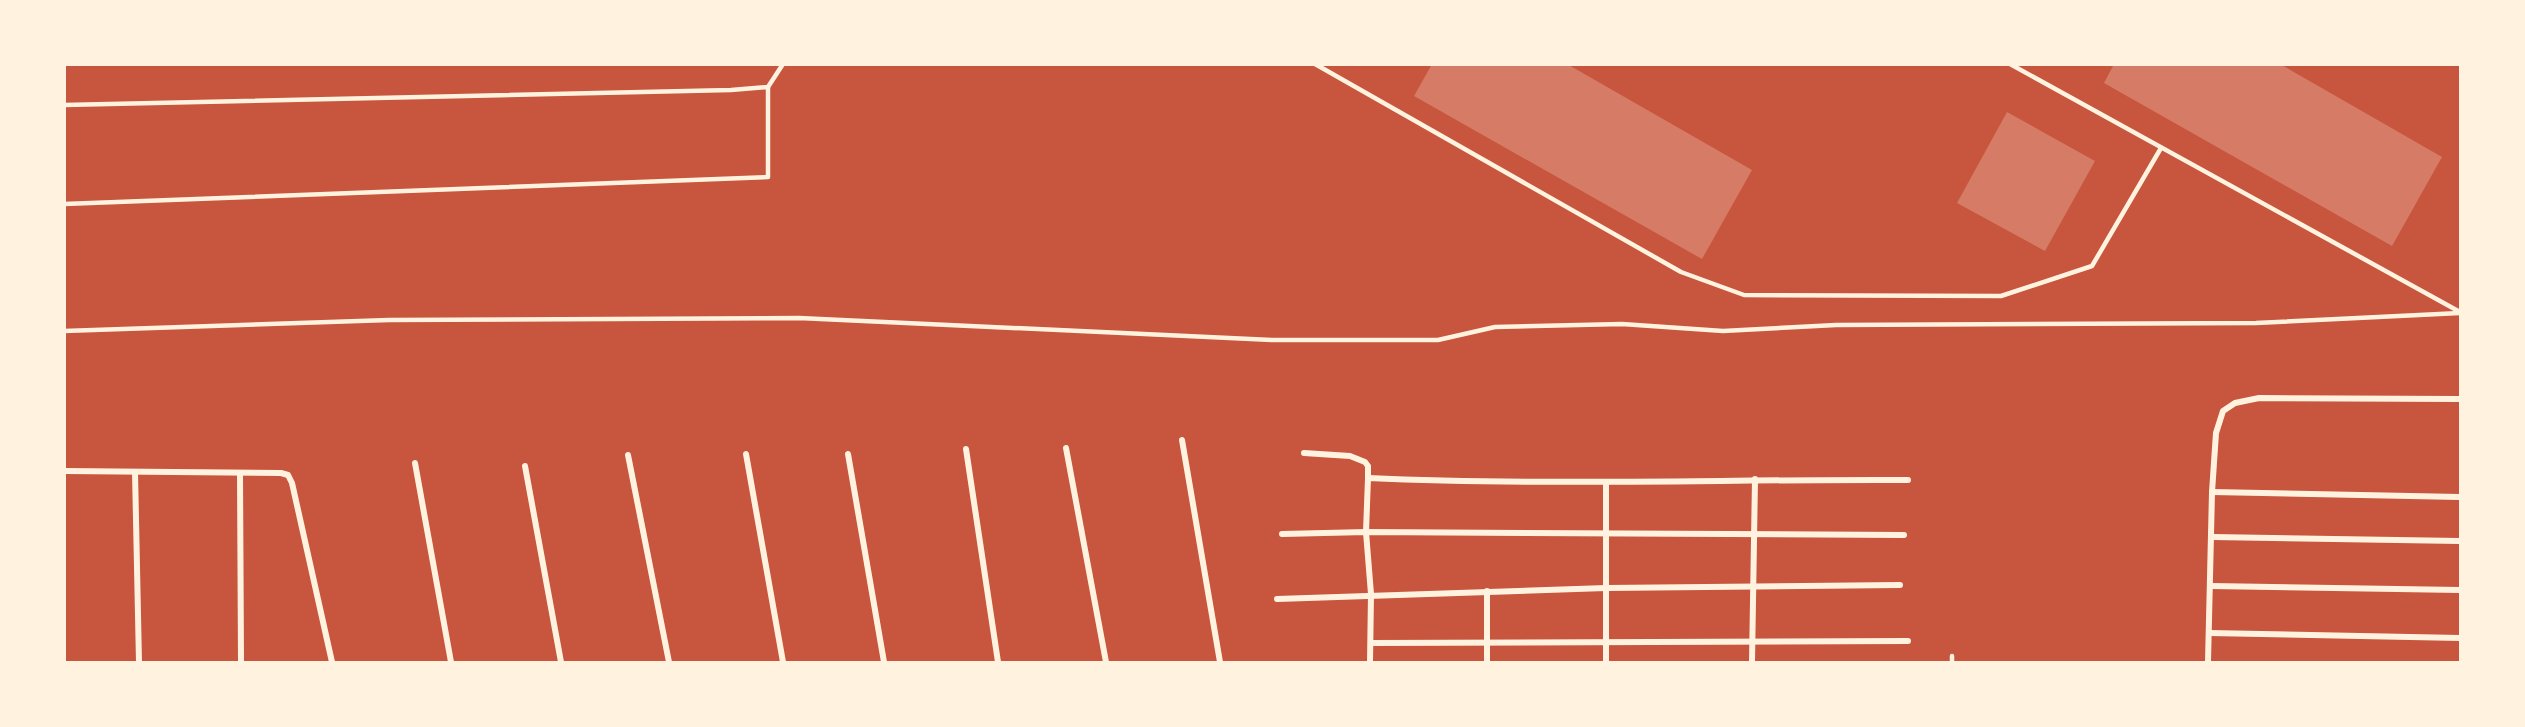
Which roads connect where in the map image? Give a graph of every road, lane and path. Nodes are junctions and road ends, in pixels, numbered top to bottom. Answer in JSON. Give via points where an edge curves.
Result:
{"nodes":[{"id":1,"x":783,"y":64,"type":"edge"},
{"id":2,"x":1315,"y":64,"type":"edge"},
{"id":3,"x":2010,"y":64,"type":"edge"},
{"id":4,"x":768,"y":87,"type":"junction"},
{"id":5,"x":64,"y":105,"type":"edge"},
{"id":6,"x":2161,"y":148,"type":"junction"},
{"id":7,"x":64,"y":204,"type":"edge"},
{"id":8,"x":2460,"y":312,"type":"edge"},
{"id":9,"x":64,"y":331,"type":"edge"},
{"id":10,"x":2460,"y":399,"type":"edge"},
{"id":11,"x":1182,"y":440,"type":"dead end"},
{"id":12,"x":1066,"y":448,"type":"dead end"},
{"id":13,"x":966,"y":449,"type":"dead end"},
{"id":14,"x":1304,"y":453,"type":"dead end"},
{"id":15,"x":628,"y":454,"type":"dead end"},
{"id":16,"x":746,"y":454,"type":"dead end"},
{"id":17,"x":848,"y":454,"type":"dead end"},
{"id":18,"x":415,"y":463,"type":"dead end"},
{"id":19,"x":525,"y":466,"type":"dead end"},
{"id":20,"x":64,"y":471,"type":"edge"},
{"id":21,"x":135,"y":472,"type":"junction"},
{"id":22,"x":240,"y":473,"type":"junction"},
{"id":23,"x":1368,"y":478,"type":"junction"},
{"id":24,"x":1755,"y":479,"type":"junction"},
{"id":25,"x":1908,"y":480,"type":"dead end"},
{"id":26,"x":1606,"y":483,"type":"junction"},
{"id":27,"x":2212,"y":492,"type":"junction"},
{"id":28,"x":2460,"y":497,"type":"edge"},
{"id":29,"x":1366,"y":532,"type":"junction"},
{"id":30,"x":1282,"y":534,"type":"dead end"},
{"id":31,"x":1606,"y":534,"type":"junction"},
{"id":32,"x":1754,"y":535,"type":"junction"},
{"id":33,"x":1904,"y":535,"type":"dead end"},
{"id":34,"x":2212,"y":537,"type":"junction"},
{"id":35,"x":2460,"y":541,"type":"edge"},
{"id":36,"x":1900,"y":585,"type":"dead end"},
{"id":37,"x":2211,"y":586,"type":"junction"},
{"id":38,"x":1753,"y":587,"type":"junction"},
{"id":39,"x":1606,"y":588,"type":"junction"},
{"id":40,"x":2460,"y":590,"type":"edge"},
{"id":41,"x":1487,"y":591,"type":"junction"},
{"id":42,"x":1371,"y":594,"type":"junction"},
{"id":43,"x":1277,"y":599,"type":"dead end"},
{"id":44,"x":2209,"y":633,"type":"junction"},
{"id":45,"x":2460,"y":638,"type":"edge"},
{"id":46,"x":1753,"y":640,"type":"junction"},
{"id":47,"x":1908,"y":641,"type":"dead end"},
{"id":48,"x":1486,"y":642,"type":"junction"},
{"id":49,"x":1606,"y":642,"type":"junction"},
{"id":50,"x":1371,"y":643,"type":"junction"},
{"id":51,"x":1952,"y":656,"type":"dead end"},
{"id":52,"x":139,"y":663,"type":"edge"},
{"id":53,"x":242,"y":663,"type":"edge"},
{"id":54,"x":332,"y":663,"type":"edge"},
{"id":55,"x":451,"y":663,"type":"edge"},
{"id":56,"x":561,"y":663,"type":"edge"},
{"id":57,"x":669,"y":663,"type":"edge"},
{"id":58,"x":783,"y":663,"type":"edge"},
{"id":59,"x":884,"y":663,"type":"edge"},
{"id":60,"x":998,"y":663,"type":"edge"},
{"id":61,"x":1106,"y":663,"type":"edge"},
{"id":62,"x":1220,"y":663,"type":"edge"},
{"id":63,"x":1370,"y":663,"type":"edge"},
{"id":64,"x":1487,"y":663,"type":"edge"},
{"id":65,"x":1606,"y":663,"type":"edge"},
{"id":66,"x":1752,"y":663,"type":"edge"},
{"id":67,"x":1952,"y":663,"type":"edge"},
{"id":68,"x":2208,"y":663,"type":"edge"}],
"edges":[{"from":1,"to":4,"type":"lane"},
{"from":2,"to":6,"type":"lane","via":[[1681,272],[1744,295],[2001,296],[2092,266]]},
{"from":3,"to":6,"type":"lane"},
{"from":4,"to":5,"type":"lane"},
{"from":4,"to":7,"type":"lane","via":[[768,177]]},
{"from":6,"to":8,"type":"lane"},
{"from":8,"to":9,"type":"lane","via":[[2256,322],[1836,325],[1723,331],[1622,324],[1495,327],[1438,340],[1272,340],[799,318],[389,320]]},
{"from":10,"to":27,"type":"street","via":[[2259,398],[2235,403],[2223,411],[2216,434]]},
{"from":11,"to":62,"type":"street"},
{"from":12,"to":61,"type":"street"},
{"from":13,"to":60,"type":"street"},
{"from":14,"to":23,"type":"street","via":[[1360,459],[1368,466]]},
{"from":15,"to":57,"type":"street"},
{"from":16,"to":58,"type":"street"},
{"from":17,"to":59,"type":"street"},
{"from":18,"to":55,"type":"street"},
{"from":19,"to":56,"type":"street"},
{"from":20,"to":21,"type":"street"},
{"from":21,"to":22,"type":"street"},
{"from":21,"to":52,"type":"street"},
{"from":22,"to":53,"type":"street"},
{"from":22,"to":54,"type":"street","via":[[281,473],[288,475],[292,483]]},
{"from":23,"to":26,"type":"street"},
{"from":23,"to":29,"type":"street"},
{"from":24,"to":25,"type":"street"},
{"from":24,"to":26,"type":"street"},
{"from":24,"to":32,"type":"street"},
{"from":26,"to":31,"type":"street"},
{"from":27,"to":28,"type":"street"},
{"from":27,"to":34,"type":"street"},
{"from":29,"to":30,"type":"street"},
{"from":29,"to":31,"type":"street"},
{"from":29,"to":42,"type":"street"},
{"from":31,"to":32,"type":"street"},
{"from":31,"to":39,"type":"street"},
{"from":32,"to":33,"type":"street"},
{"from":32,"to":38,"type":"street"},
{"from":34,"to":35,"type":"street"},
{"from":34,"to":37,"type":"street"},
{"from":36,"to":38,"type":"street"},
{"from":37,"to":40,"type":"street"},
{"from":37,"to":44,"type":"street"},
{"from":38,"to":39,"type":"street"},
{"from":38,"to":46,"type":"street"},
{"from":39,"to":41,"type":"street"},
{"from":39,"to":49,"type":"street"},
{"from":41,"to":42,"type":"street"},
{"from":41,"to":48,"type":"street"},
{"from":42,"to":43,"type":"street"},
{"from":42,"to":50,"type":"street"},
{"from":44,"to":45,"type":"street"},
{"from":44,"to":68,"type":"street"},
{"from":46,"to":47,"type":"street"},
{"from":46,"to":49,"type":"street"},
{"from":46,"to":66,"type":"street"},
{"from":48,"to":49,"type":"street"},
{"from":48,"to":50,"type":"street"},
{"from":48,"to":64,"type":"street"},
{"from":49,"to":65,"type":"street"},
{"from":50,"to":63,"type":"street"},
{"from":51,"to":67,"type":"lane"}]}
